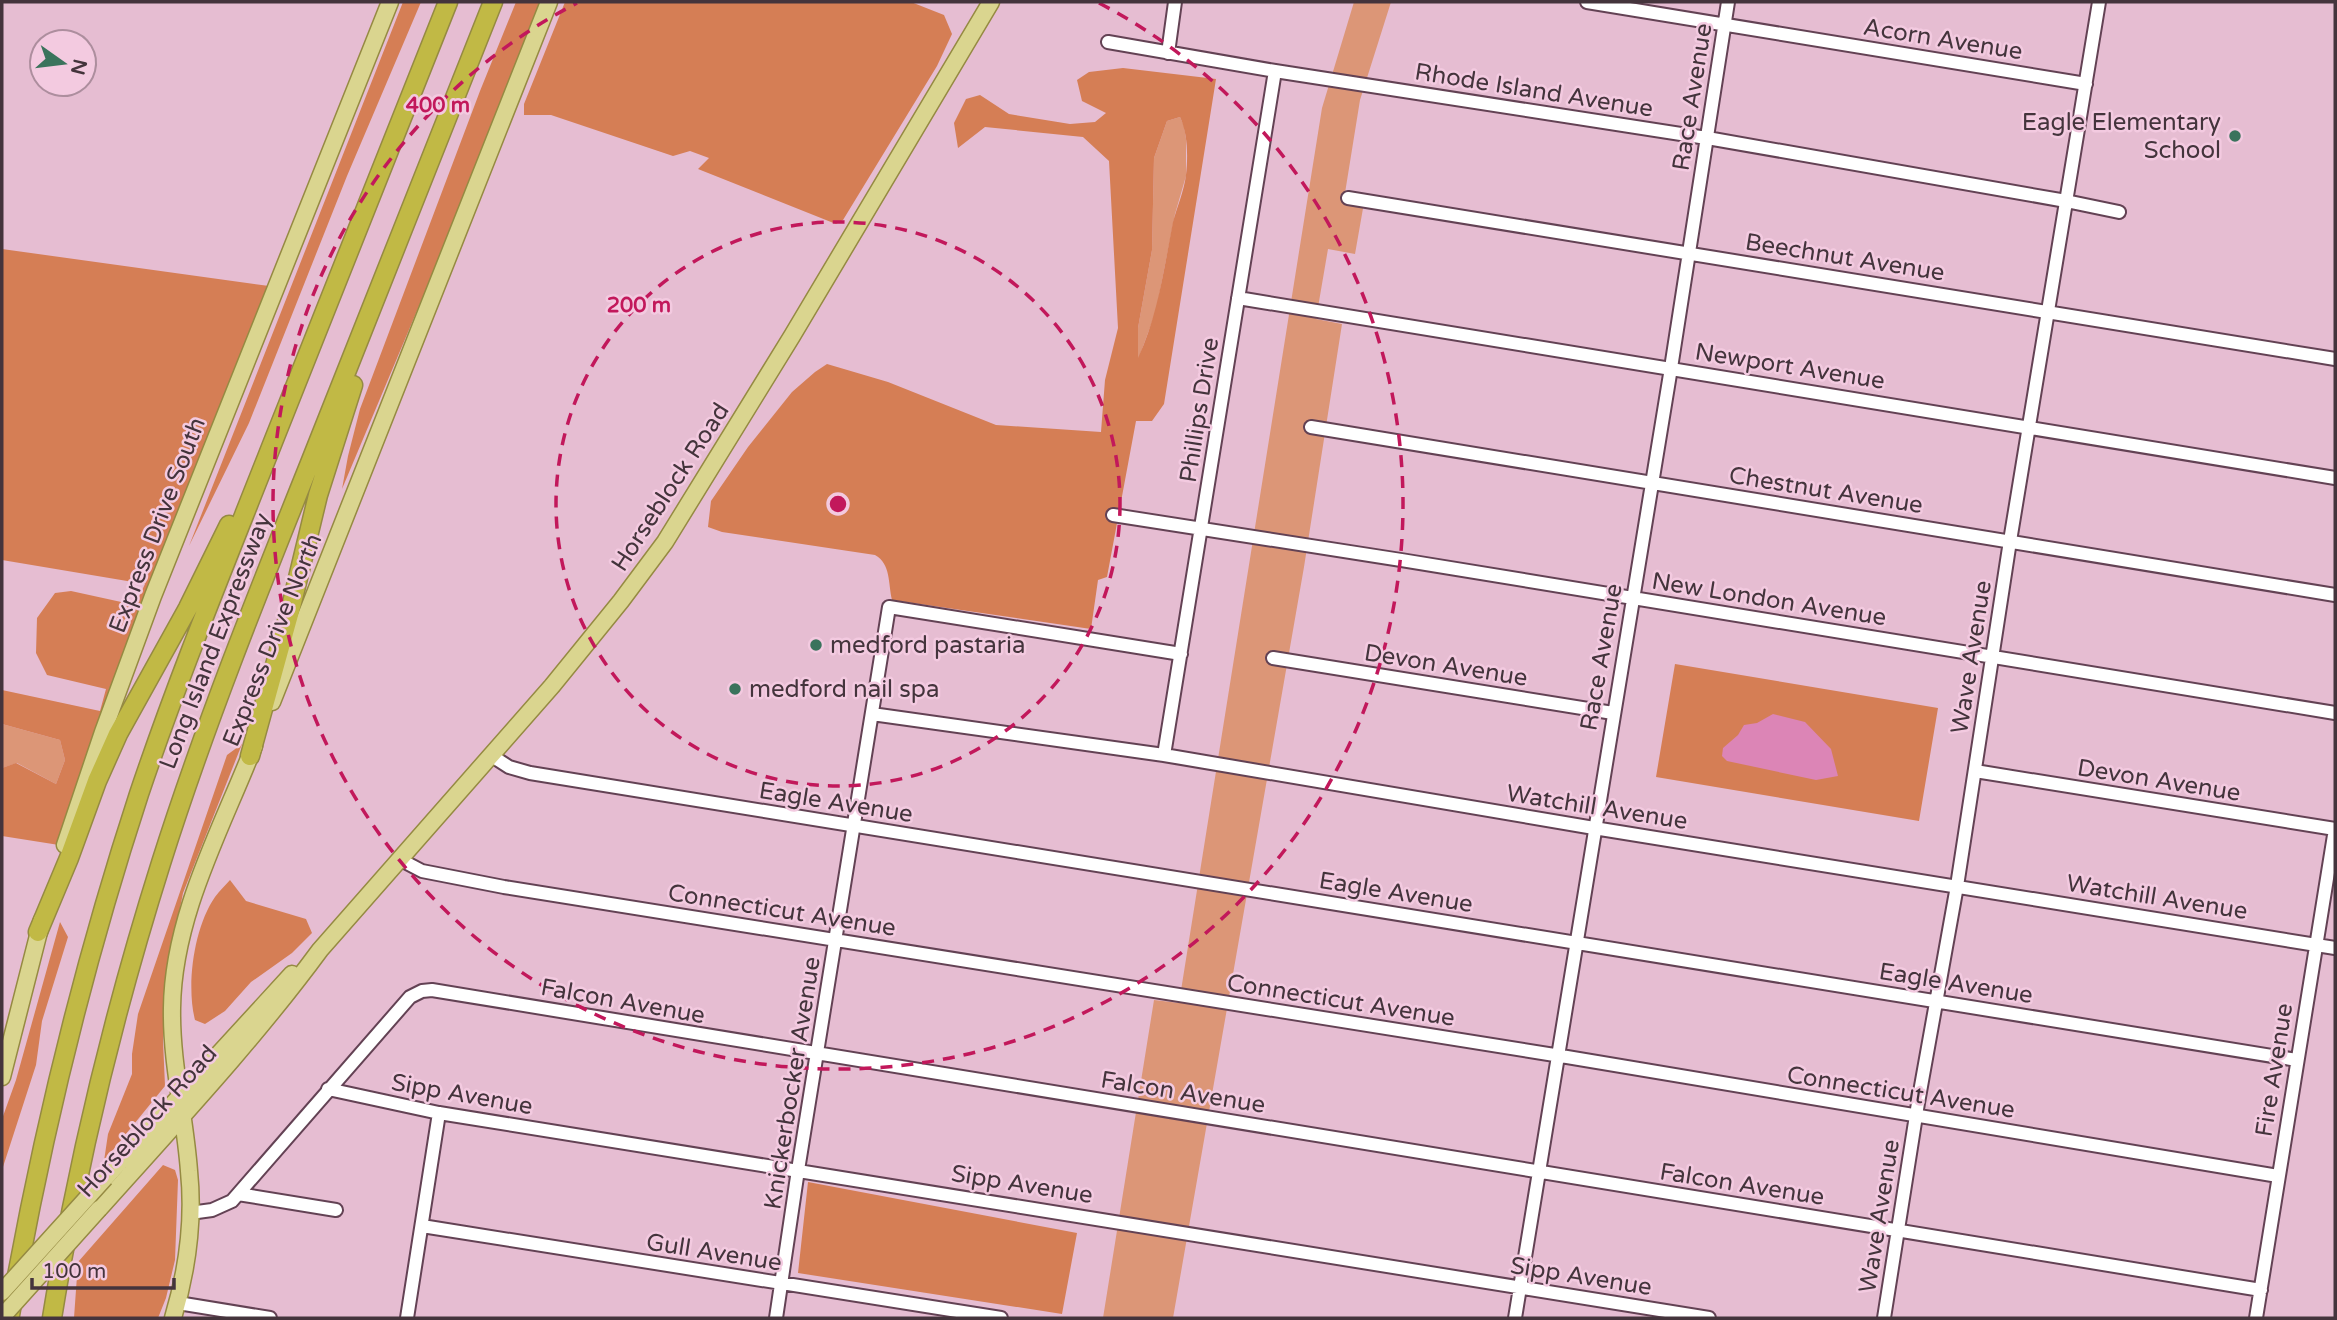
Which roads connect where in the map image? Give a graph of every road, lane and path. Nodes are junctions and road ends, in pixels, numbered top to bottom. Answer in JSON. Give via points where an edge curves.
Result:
{"nodes":[{"id":1,"x":390,"y":2,"type":"edge"},
{"id":2,"x":448,"y":2,"type":"edge"},
{"id":3,"x":493,"y":2,"type":"edge"},
{"id":4,"x":549,"y":2,"type":"edge"},
{"id":5,"x":991,"y":2,"type":"edge"},
{"id":6,"x":1175,"y":2,"type":"edge"},
{"id":7,"x":1587,"y":2,"type":"edge"},
{"id":8,"x":1728,"y":2,"type":"edge"},
{"id":9,"x":2099,"y":2,"type":"edge"},
{"id":10,"x":1724,"y":24,"type":"junction"},
{"id":11,"x":1108,"y":42,"type":"dead end"},
{"id":12,"x":1168,"y":52,"type":"junction"},
{"id":13,"x":1275,"y":71,"type":"junction"},
{"id":14,"x":2085,"y":84,"type":"junction"},
{"id":15,"x":1706,"y":138,"type":"junction"},
{"id":16,"x":1348,"y":198,"type":"dead end"},
{"id":17,"x":2066,"y":201,"type":"junction"},
{"id":18,"x":2119,"y":212,"type":"dead end"},
{"id":19,"x":403,"y":228,"type":"junction"},
{"id":20,"x":1689,"y":254,"type":"junction"},
{"id":21,"x":1238,"y":298,"type":"junction"},
{"id":22,"x":2049,"y":312,"type":"junction"},
{"id":23,"x":2335,"y":359,"type":"edge"},
{"id":24,"x":1671,"y":368,"type":"junction"},
{"id":25,"x":280,"y":425,"type":"junction"},
{"id":26,"x":1311,"y":427,"type":"dead end"},
{"id":27,"x":2030,"y":428,"type":"junction"},
{"id":28,"x":2335,"y":478,"type":"edge"},
{"id":29,"x":1651,"y":484,"type":"junction"},
{"id":30,"x":1113,"y":515,"type":"dead end"},
{"id":31,"x":1201,"y":529,"type":"junction"},
{"id":32,"x":2010,"y":541,"type":"junction"},
{"id":33,"x":2335,"y":594,"type":"edge"},
{"id":34,"x":1633,"y":598,"type":"junction"},
{"id":35,"x":1181,"y":654,"type":"junction"},
{"id":36,"x":1993,"y":656,"type":"junction"},
{"id":37,"x":1273,"y":658,"type":"dead end"},
{"id":38,"x":872,"y":713,"type":"junction"},
{"id":39,"x":1613,"y":713,"type":"junction"},
{"id":40,"x":2335,"y":713,"type":"edge"},
{"id":41,"x":1164,"y":755,"type":"junction"},
{"id":42,"x":250,"y":756,"type":"junction"},
{"id":43,"x":492,"y":756,"type":"junction"},
{"id":44,"x":1975,"y":771,"type":"junction"},
{"id":45,"x":854,"y":827,"type":"junction"},
{"id":46,"x":1594,"y":828,"type":"junction"},
{"id":47,"x":2335,"y":829,"type":"edge"},
{"id":48,"x":401,"y":860,"type":"junction"},
{"id":49,"x":1957,"y":886,"type":"junction"},
{"id":50,"x":38,"y":932,"type":"junction"},
{"id":51,"x":836,"y":940,"type":"junction"},
{"id":52,"x":1577,"y":943,"type":"junction"},
{"id":53,"x":2316,"y":944,"type":"junction"},
{"id":54,"x":2335,"y":948,"type":"edge"},
{"id":55,"x":320,"y":950,"type":"junction"},
{"id":56,"x":1936,"y":1000,"type":"junction"},
{"id":57,"x":818,"y":1055,"type":"junction"},
{"id":58,"x":1558,"y":1056,"type":"junction"},
{"id":59,"x":174,"y":1057,"type":"junction"},
{"id":60,"x":2297,"y":1060,"type":"junction"},
{"id":61,"x":206,"y":1067,"type":"junction"},
{"id":62,"x":2,"y":1077,"type":"edge"},
{"id":63,"x":328,"y":1089,"type":"junction"},
{"id":64,"x":179,"y":1097,"type":"junction"},
{"id":65,"x":439,"y":1113,"type":"junction"},
{"id":66,"x":1916,"y":1115,"type":"junction"},
{"id":67,"x":182,"y":1117,"type":"junction"},
{"id":68,"x":798,"y":1170,"type":"junction"},
{"id":69,"x":1539,"y":1172,"type":"junction"},
{"id":70,"x":2278,"y":1175,"type":"junction"},
{"id":71,"x":238,"y":1194,"type":"junction"},
{"id":72,"x":336,"y":1210,"type":"dead end"},
{"id":73,"x":190,"y":1213,"type":"junction"},
{"id":74,"x":422,"y":1226,"type":"junction"},
{"id":75,"x":1898,"y":1229,"type":"junction"},
{"id":76,"x":782,"y":1284,"type":"junction"},
{"id":77,"x":1520,"y":1287,"type":"junction"},
{"id":78,"x":2261,"y":1290,"type":"junction"},
{"id":79,"x":2,"y":1292,"type":"edge"},
{"id":80,"x":175,"y":1310,"type":"edge"},
{"id":81,"x":2,"y":1317,"type":"edge"},
{"id":82,"x":9,"y":1318,"type":"edge"},
{"id":83,"x":52,"y":1318,"type":"edge"},
{"id":84,"x":270,"y":1318,"type":"edge"},
{"id":85,"x":407,"y":1318,"type":"edge"},
{"id":86,"x":776,"y":1318,"type":"edge"},
{"id":87,"x":1001,"y":1318,"type":"edge"},
{"id":88,"x":1515,"y":1318,"type":"edge"},
{"id":89,"x":1709,"y":1318,"type":"edge"},
{"id":90,"x":1884,"y":1318,"type":"edge"},
{"id":91,"x":2256,"y":1318,"type":"edge"}],
"edges":[{"from":1,"to":50,"type":"main road","name":"Express Drive South","via":[[153,596]]},
{"from":2,"to":25,"type":"highway","name":"Long Island Expressway"},
{"from":3,"to":19,"type":"highway","name":"Long Island Expressway"},
{"from":4,"to":42,"type":"main road","name":"Express Drive North"},
{"from":5,"to":43,"type":"main road","name":"Horseblock Road","via":[[671,532],[588,642]]},
{"from":6,"to":12,"type":"street"},
{"from":7,"to":10,"type":"street","name":"Acorn Avenue"},
{"from":8,"to":10,"type":"street","name":"Race Avenue"},
{"from":9,"to":14,"type":"street","name":"Wave Avenue"},
{"from":10,"to":14,"type":"street","name":"Acorn Avenue"},
{"from":10,"to":15,"type":"street","name":"Race Avenue"},
{"from":11,"to":12,"type":"street","name":"Rhode Island Avenue"},
{"from":12,"to":13,"type":"street","name":"Rhode Island Avenue"},
{"from":13,"to":15,"type":"street","name":"Rhode Island Avenue"},
{"from":13,"to":21,"type":"street","name":"Phillips Drive"},
{"from":14,"to":17,"type":"street","name":"Wave Avenue"},
{"from":15,"to":17,"type":"street","name":"Rhode Island Avenue"},
{"from":15,"to":20,"type":"street","name":"Race Avenue"},
{"from":16,"to":20,"type":"street","name":"Beechnut Avenue"},
{"from":17,"to":18,"type":"street","name":"Rhode Island Avenue"},
{"from":17,"to":22,"type":"street","name":"Wave Avenue"},
{"from":19,"to":42,"type":"highway","via":[[325,468]]},
{"from":19,"to":83,"type":"highway","name":"Long Island Expressway","via":[[227,672],[169,838],[105,1060]]},
{"from":20,"to":22,"type":"street","name":"Beechnut Avenue"},
{"from":20,"to":24,"type":"street","name":"Race Avenue"},
{"from":21,"to":24,"type":"street","name":"Newport Avenue"},
{"from":21,"to":31,"type":"street","name":"Phillips Drive"},
{"from":22,"to":23,"type":"street","name":"Beechnut Avenue"},
{"from":22,"to":27,"type":"street","name":"Wave Avenue"},
{"from":24,"to":27,"type":"street","name":"Newport Avenue"},
{"from":24,"to":29,"type":"street","name":"Race Avenue"},
{"from":25,"to":50,"type":"highway","via":[[118,734]]},
{"from":25,"to":82,"type":"highway","name":"Long Island Expressway","via":[[162,729],[111,883],[48,1121]]},
{"from":26,"to":29,"type":"street","name":"Chestnut Avenue"},
{"from":27,"to":28,"type":"street","name":"Newport Avenue"},
{"from":27,"to":32,"type":"street","name":"Wave Avenue"},
{"from":29,"to":32,"type":"street","name":"Chestnut Avenue"},
{"from":29,"to":34,"type":"street","name":"Race Avenue"},
{"from":30,"to":31,"type":"street","name":"New London Avenue"},
{"from":31,"to":34,"type":"street","name":"New London Avenue"},
{"from":31,"to":35,"type":"street","name":"Phillips Drive"},
{"from":32,"to":33,"type":"street","name":"Chestnut Avenue"},
{"from":32,"to":36,"type":"street","name":"Wave Avenue"},
{"from":34,"to":36,"type":"street","name":"New London Avenue"},
{"from":34,"to":39,"type":"street","name":"Race Avenue"},
{"from":35,"to":38,"type":"street","name":"Knickerbocker Avenue","via":[[889,607]]},
{"from":35,"to":41,"type":"street","name":"Phillips Drive"},
{"from":36,"to":40,"type":"street","name":"New London Avenue"},
{"from":36,"to":44,"type":"street","name":"Wave Avenue"},
{"from":37,"to":39,"type":"street","name":"Devon Avenue"},
{"from":38,"to":41,"type":"street","name":"Watchill Avenue"},
{"from":38,"to":45,"type":"street","name":"Knickerbocker Avenue"},
{"from":39,"to":46,"type":"street","name":"Race Avenue"},
{"from":41,"to":46,"type":"street","name":"Watchill Avenue"},
{"from":42,"to":59,"type":"main road","name":"Express Drive North","via":[[180,941],[172,1006]]},
{"from":43,"to":45,"type":"street","name":"Eagle Avenue","via":[[530,773]]},
{"from":43,"to":48,"type":"main road","name":"Horseblock Road"},
{"from":44,"to":47,"type":"street","name":"Devon Avenue"},
{"from":44,"to":49,"type":"street","name":"Wave Avenue"},
{"from":45,"to":51,"type":"street","name":"Knickerbocker Avenue"},
{"from":45,"to":52,"type":"street","name":"Eagle Avenue"},
{"from":46,"to":49,"type":"street","name":"Watchill Avenue"},
{"from":46,"to":52,"type":"street","name":"Race Avenue"},
{"from":47,"to":53,"type":"street","name":"Fire Avenue"},
{"from":48,"to":51,"type":"street","name":"Connecticut Avenue","via":[[422,871],[504,887]]},
{"from":48,"to":55,"type":"main road","name":"Horseblock Road"},
{"from":49,"to":53,"type":"street","name":"Watchill Avenue"},
{"from":49,"to":56,"type":"street","name":"Wave Avenue"},
{"from":50,"to":62,"type":"main road","name":"Express Drive South"},
{"from":51,"to":57,"type":"street","name":"Knickerbocker Avenue"},
{"from":51,"to":58,"type":"street","name":"Connecticut Avenue"},
{"from":52,"to":56,"type":"street","name":"Eagle Avenue"},
{"from":52,"to":58,"type":"street","name":"Race Avenue"},
{"from":53,"to":54,"type":"street","name":"Watchill Avenue"},
{"from":53,"to":60,"type":"street","name":"Fire Avenue"},
{"from":55,"to":61,"type":"main road","name":"Horseblock Road","via":[[284,981]]},
{"from":55,"to":67,"type":"main road","name":"Horseblock Road"},
{"from":56,"to":60,"type":"street","name":"Eagle Avenue"},
{"from":56,"to":66,"type":"street","name":"Wave Avenue"},
{"from":57,"to":63,"type":"street","name":"Falcon Avenue","via":[[432,990],[410,997]]},
{"from":57,"to":68,"type":"street","name":"Knickerbocker Avenue"},
{"from":57,"to":69,"type":"street","name":"Falcon Avenue"},
{"from":58,"to":66,"type":"street","name":"Connecticut Avenue"},
{"from":58,"to":69,"type":"street","name":"Race Avenue"},
{"from":59,"to":61,"type":"main road","via":[[186,1066]]},
{"from":59,"to":64,"type":"main road","name":"Express Drive North"},
{"from":60,"to":70,"type":"street","name":"Fire Avenue"},
{"from":61,"to":64,"type":"main road","name":"Horseblock Road"},
{"from":63,"to":65,"type":"street","name":"Sipp Avenue"},
{"from":63,"to":71,"type":"street","name":"Falcon Avenue"},
{"from":64,"to":67,"type":"main road","name":"Express Drive North"},
{"from":64,"to":79,"type":"main road","name":"Horseblock Road","bridge":true},
{"from":65,"to":68,"type":"street","name":"Sipp Avenue"},
{"from":65,"to":74,"type":"street"},
{"from":66,"to":70,"type":"street","name":"Connecticut Avenue"},
{"from":66,"to":75,"type":"street","name":"Wave Avenue"},
{"from":67,"to":73,"type":"main road","name":"Express Drive North"},
{"from":67,"to":81,"type":"main road","name":"Horseblock Road","bridge":true},
{"from":68,"to":76,"type":"street","name":"Knickerbocker Avenue"},
{"from":68,"to":77,"type":"street","name":"Sipp Avenue"},
{"from":69,"to":75,"type":"street","name":"Falcon Avenue"},
{"from":69,"to":77,"type":"street","name":"Race Avenue"},
{"from":70,"to":78,"type":"street","name":"Fire Avenue"},
{"from":71,"to":72,"type":"street"},
{"from":71,"to":73,"type":"street","name":"Falcon Avenue","via":[[223,1206]]},
{"from":73,"to":80,"type":"main road","name":"Express Drive North","via":[[187,1257]]},
{"from":74,"to":76,"type":"street","name":"Gull Avenue"},
{"from":74,"to":85,"type":"street"},
{"from":75,"to":78,"type":"street","name":"Falcon Avenue"},
{"from":75,"to":90,"type":"street","name":"Wave Avenue"},
{"from":76,"to":86,"type":"street","name":"Knickerbocker Avenue"},
{"from":76,"to":87,"type":"street","name":"Gull Avenue"},
{"from":77,"to":88,"type":"street","name":"Race Avenue"},
{"from":77,"to":89,"type":"street","name":"Sipp Avenue"},
{"from":78,"to":91,"type":"street","name":"Fire Avenue"},
{"from":80,"to":84,"type":"street"}]}
